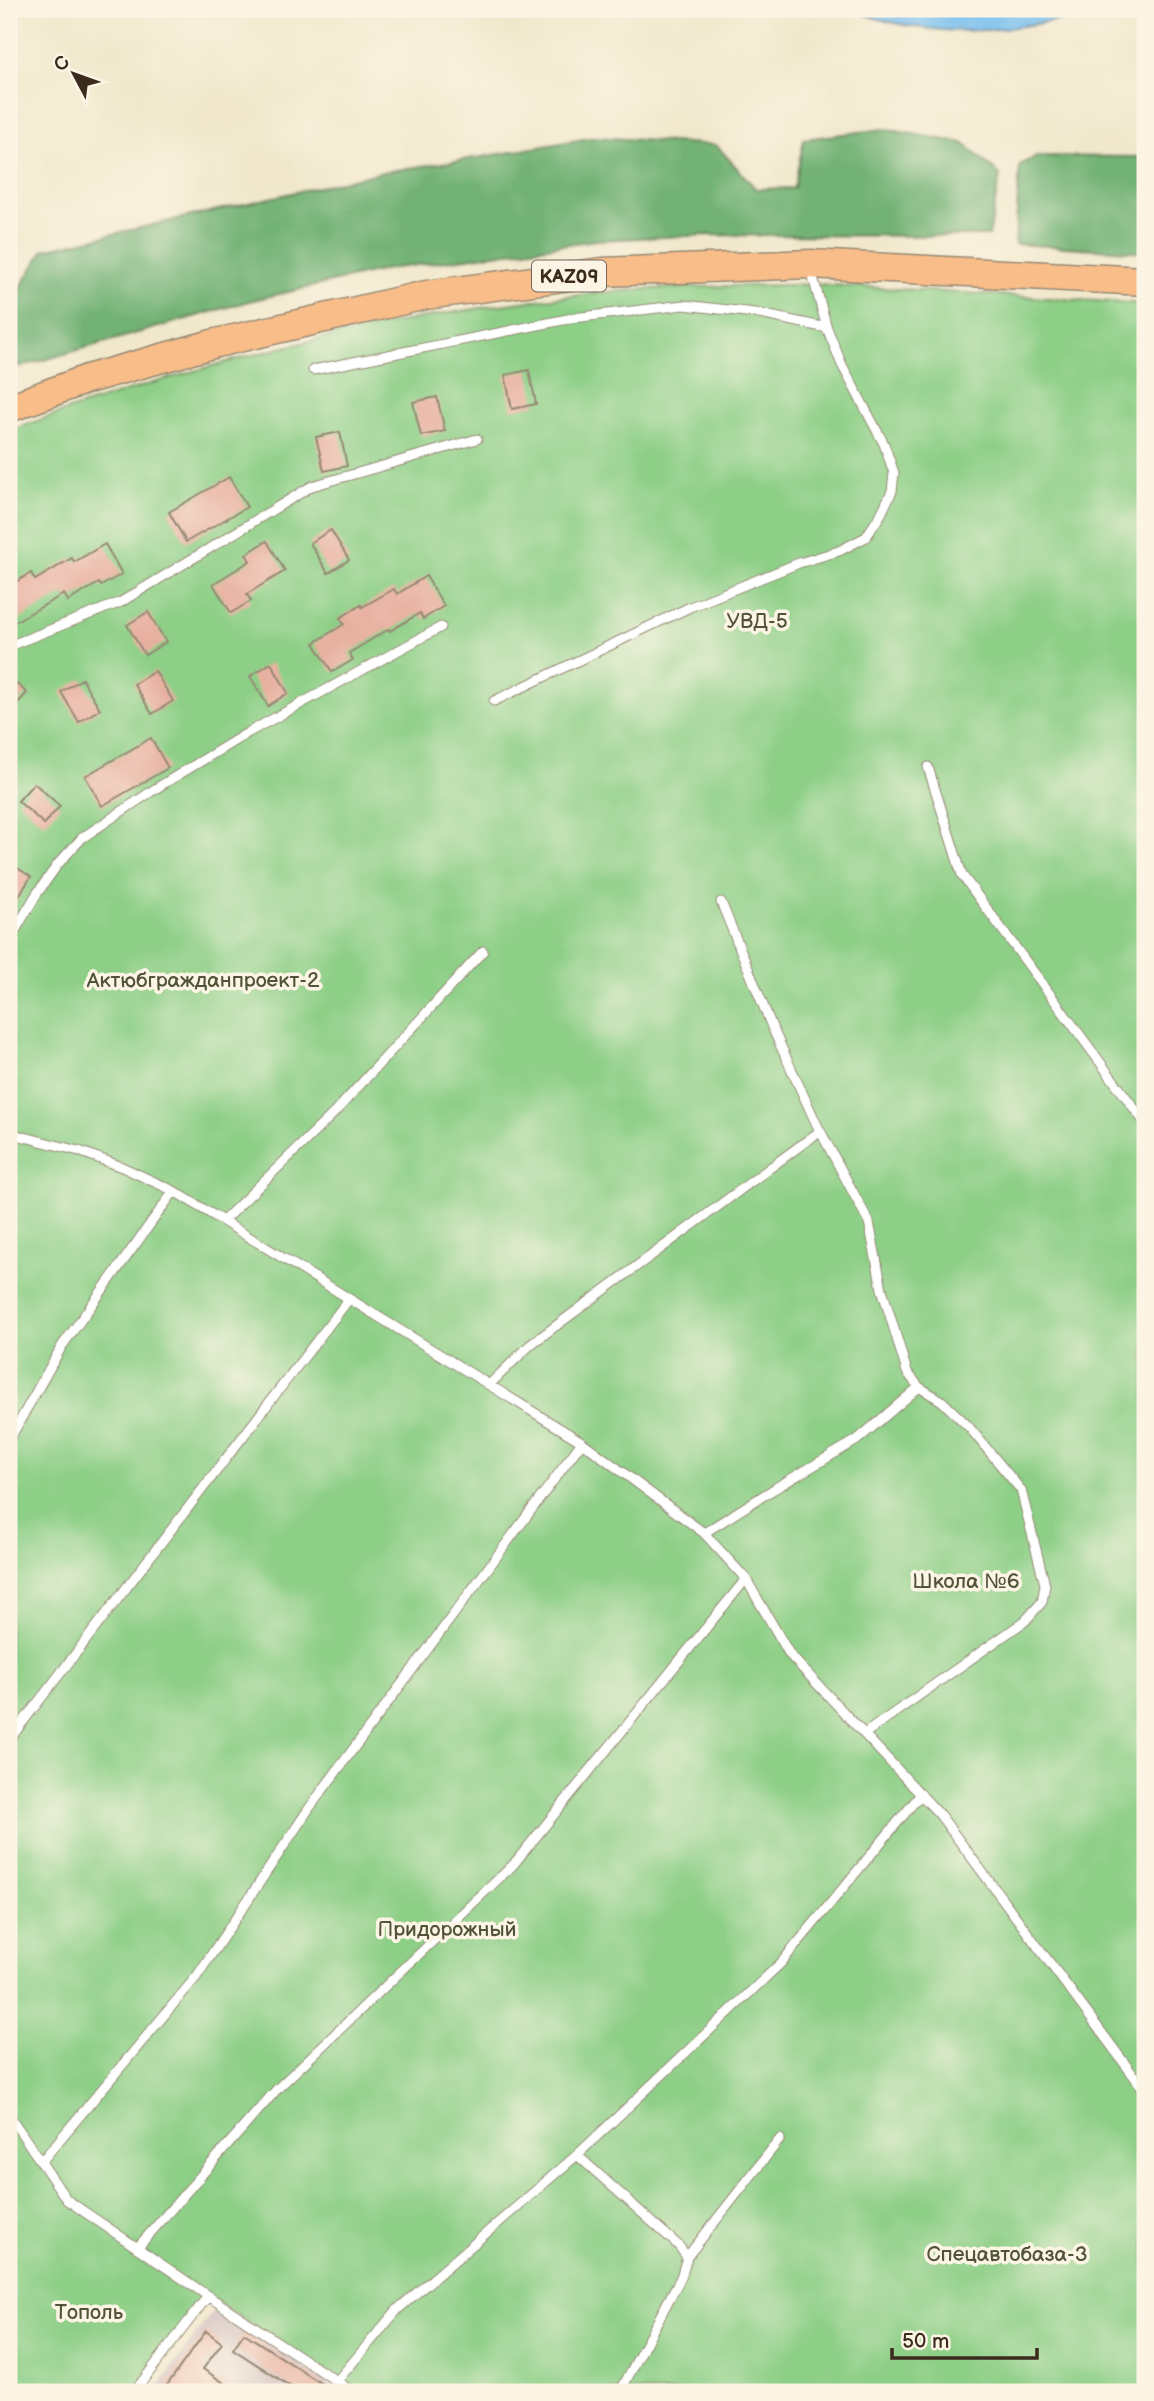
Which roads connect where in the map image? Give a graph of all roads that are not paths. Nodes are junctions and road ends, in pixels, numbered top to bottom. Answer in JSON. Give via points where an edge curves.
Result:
{"nodes":[{"id":1,"x":810,"y":264,"type":"junction"},
{"id":2,"x":1145,"y":281,"type":"edge"},
{"id":3,"x":827,"y":328,"type":"junction"},
{"id":4,"x":313,"y":370,"type":"dead end"},
{"id":5,"x":9,"y":408,"type":"edge"},
{"id":6,"x":477,"y":439,"type":"dead end"},
{"id":7,"x":441,"y":627,"type":"dead end"},
{"id":8,"x":9,"y":646,"type":"edge"},
{"id":9,"x":494,"y":701,"type":"dead end"},
{"id":10,"x":928,"y":767,"type":"dead end"},
{"id":11,"x":721,"y":902,"type":"dead end"},
{"id":12,"x":9,"y":941,"type":"edge"},
{"id":13,"x":483,"y":951,"type":"dead end"},
{"id":14,"x":1145,"y":1123,"type":"edge"},
{"id":15,"x":820,"y":1131,"type":"junction"},
{"id":16,"x":9,"y":1133,"type":"edge"},
{"id":17,"x":174,"y":1191,"type":"junction"},
{"id":18,"x":223,"y":1221,"type":"junction"},
{"id":19,"x":349,"y":1299,"type":"junction"},
{"id":20,"x":489,"y":1385,"type":"junction"},
{"id":21,"x":919,"y":1387,"type":"junction"},
{"id":22,"x":9,"y":1440,"type":"edge"},
{"id":23,"x":582,"y":1442,"type":"junction"},
{"id":24,"x":704,"y":1533,"type":"junction"},
{"id":25,"x":746,"y":1579,"type":"junction"},
{"id":26,"x":864,"y":1734,"type":"junction"},
{"id":27,"x":9,"y":1740,"type":"edge"},
{"id":28,"x":921,"y":1794,"type":"junction"},
{"id":29,"x":1145,"y":2091,"type":"edge"},
{"id":30,"x":9,"y":2115,"type":"edge"},
{"id":31,"x":780,"y":2138,"type":"dead end"},
{"id":32,"x":577,"y":2155,"type":"junction"},
{"id":33,"x":41,"y":2162,"type":"junction"},
{"id":34,"x":136,"y":2248,"type":"junction"},
{"id":35,"x":687,"y":2257,"type":"junction"},
{"id":36,"x":208,"y":2296,"type":"junction"},
{"id":37,"x":337,"y":2381,"type":"junction"},
{"id":38,"x":134,"y":2392,"type":"edge"},
{"id":39,"x":354,"y":2392,"type":"edge"},
{"id":40,"x":620,"y":2392,"type":"edge"}],
"edges":[{"from":1,"to":2,"type":"highway","number":"KAZ09"},
{"from":1,"to":3,"type":"lane"},
{"from":1,"to":5,"type":"highway","number":"KAZ09","via":[[602,272],[426,295],[216,343],[87,379]]},
{"from":3,"to":4,"type":"lane","via":[[684,305],[573,318]]},
{"from":3,"to":9,"type":"lane","via":[[894,473],[892,491],[866,537],[690,607]]},
{"from":6,"to":8,"type":"lane","via":[[312,486],[121,602]]},
{"from":7,"to":12,"type":"lane","via":[[249,732],[82,838],[50,874]]},
{"from":10,"to":14,"type":"lane","via":[[962,875]]},
{"from":11,"to":15,"type":"lane"},
{"from":13,"to":18,"type":"lane","via":[[335,1112]]},
{"from":15,"to":20,"type":"lane","via":[[530,1345]]},
{"from":15,"to":21,"type":"lane","via":[[869,1222],[882,1289],[907,1372]]},
{"from":16,"to":17,"type":"lane","via":[[79,1151]]},
{"from":17,"to":18,"type":"lane"},
{"from":17,"to":22,"type":"lane","via":[[62,1346]]},
{"from":18,"to":19,"type":"lane"},
{"from":19,"to":20,"type":"lane"},
{"from":19,"to":27,"type":"lane"},
{"from":20,"to":23,"type":"lane"},
{"from":21,"to":24,"type":"lane","via":[[857,1440]]},
{"from":21,"to":26,"type":"lane","via":[[970,1427],[1021,1490],[1045,1586],[1042,1602],[1025,1621]]},
{"from":23,"to":24,"type":"lane"},
{"from":23,"to":33,"type":"lane","via":[[310,1807],[197,1976]]},
{"from":24,"to":25,"type":"lane"},
{"from":25,"to":26,"type":"lane","via":[[790,1656]]},
{"from":25,"to":34,"type":"lane","via":[[513,1866],[278,2088]]},
{"from":26,"to":28,"type":"lane"},
{"from":28,"to":29,"type":"lane"},
{"from":28,"to":32,"type":"lane","via":[[781,1963]]},
{"from":30,"to":33,"type":"lane"},
{"from":31,"to":35,"type":"lane"},
{"from":32,"to":35,"type":"lane"},
{"from":32,"to":37,"type":"lane","via":[[398,2309]]},
{"from":33,"to":34,"type":"lane","via":[[67,2200]]},
{"from":34,"to":36,"type":"lane"},
{"from":35,"to":40,"type":"lane","via":[[681,2277]]},
{"from":36,"to":37,"type":"lane"},
{"from":36,"to":38,"type":"lane"},
{"from":37,"to":39,"type":"lane"}]}
